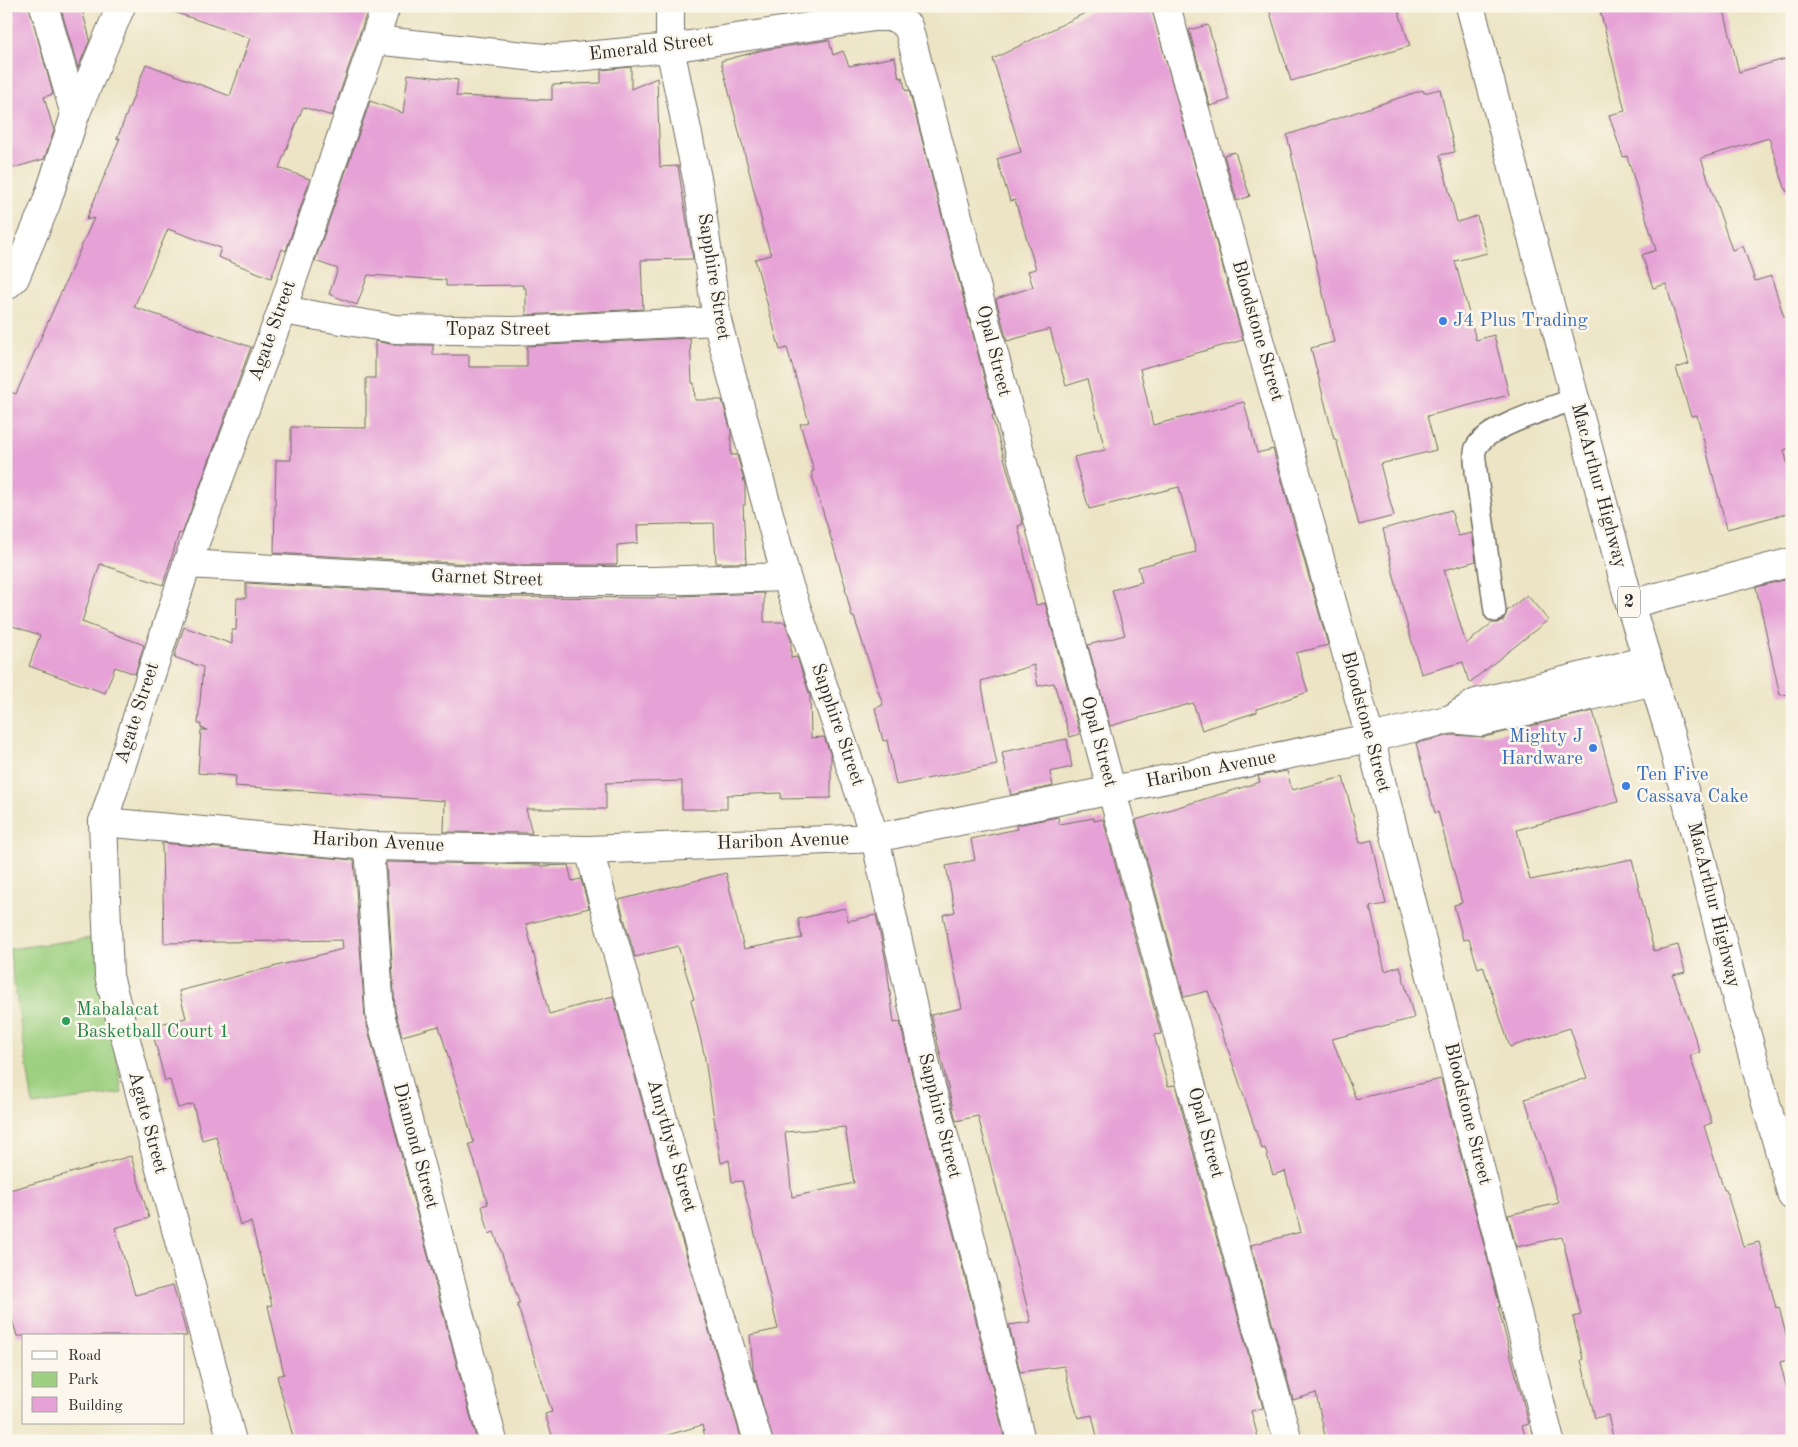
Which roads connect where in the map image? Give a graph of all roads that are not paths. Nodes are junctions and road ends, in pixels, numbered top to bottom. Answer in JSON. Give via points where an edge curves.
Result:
{"nodes":[{"id":1,"x":44,"y":6,"type":"edge"},
{"id":2,"x":121,"y":6,"type":"edge"},
{"id":3,"x":386,"y":6,"type":"edge"},
{"id":4,"x":670,"y":6,"type":"edge"},
{"id":5,"x":1166,"y":6,"type":"edge"},
{"id":6,"x":1470,"y":6,"type":"edge"},
{"id":7,"x":374,"y":40,"type":"junction"},
{"id":8,"x":913,"y":42,"type":"joint"},
{"id":9,"x":670,"y":48,"type":"junction"},
{"id":10,"x":75,"y":115,"type":"junction"},
{"id":11,"x":6,"y":286,"type":"edge"},
{"id":12,"x":282,"y":310,"type":"junction"},
{"id":13,"x":717,"y":321,"type":"junction"},
{"id":14,"x":1575,"y":399,"type":"junction"},
{"id":15,"x":1792,"y":562,"type":"edge"},
{"id":16,"x":187,"y":564,"type":"junction"},
{"id":17,"x":786,"y":576,"type":"junction"},
{"id":18,"x":1630,"y":604,"type":"junction"},
{"id":19,"x":1496,"y":611,"type":"dead end"},
{"id":20,"x":1650,"y":671,"type":"junction"},
{"id":21,"x":1370,"y":738,"type":"junction"},
{"id":22,"x":1111,"y":790,"type":"junction"},
{"id":23,"x":103,"y":822,"type":"junction"},
{"id":24,"x":875,"y":838,"type":"junction"},
{"id":25,"x":369,"y":846,"type":"junction"},
{"id":26,"x":589,"y":850,"type":"junction"},
{"id":27,"x":1792,"y":1196,"type":"edge"},
{"id":28,"x":232,"y":1441,"type":"edge"},
{"id":29,"x":493,"y":1441,"type":"edge"},
{"id":30,"x":758,"y":1441,"type":"edge"},
{"id":31,"x":1021,"y":1441,"type":"edge"},
{"id":32,"x":1288,"y":1441,"type":"edge"},
{"id":33,"x":1550,"y":1441,"type":"edge"}],
"edges":[{"from":1,"to":10,"type":"main road"},
{"from":2,"to":10,"type":"main road"},
{"from":3,"to":7,"type":"main road","name":"Agate Street"},
{"from":4,"to":9,"type":"main road","name":"Sapphire Street"},
{"from":5,"to":21,"type":"main road","name":"Bloodstone Street"},
{"from":6,"to":14,"type":"main road","name":"MacArthur Highway","number":"2"},
{"from":7,"to":9,"type":"main road","name":"Emerald Street","via":[[554,59]]},
{"from":7,"to":12,"type":"main road","name":"Agate Street"},
{"from":8,"to":9,"type":"main road","name":"Emerald Street","via":[[908,26],[893,17],[874,17]]},
{"from":8,"to":22,"type":"main road","name":"Opal Street"},
{"from":9,"to":13,"type":"main road","name":"Sapphire Street","via":[[698,183]]},
{"from":10,"to":11,"type":"main road","via":[[46,204],[15,278]]},
{"from":12,"to":13,"type":"main road","name":"Topaz Street","via":[[395,329],[514,332]]},
{"from":12,"to":16,"type":"main road","name":"Agate Street"},
{"from":13,"to":17,"type":"main road","name":"Sapphire Street"},
{"from":14,"to":18,"type":"main road","name":"MacArthur Highway","number":"2"},
{"from":14,"to":19,"type":"lane","via":[[1502,426],[1482,439],[1475,449]]},
{"from":15,"to":18,"type":"main road"},
{"from":16,"to":17,"type":"main road","name":"Garnet Street","via":[[490,581],[652,581]]},
{"from":16,"to":23,"type":"main road","name":"Agate Street"},
{"from":17,"to":24,"type":"main road","name":"Sapphire Street"},
{"from":18,"to":20,"type":"main road","name":"MacArthur Highway","number":"2"},
{"from":20,"to":21,"type":"main road","name":"Haribon Avenue","via":[[1476,702],[1451,719]]},
{"from":20,"to":27,"type":"main road","name":"MacArthur Highway","number":"2","via":[[1671,738],[1734,989]]},
{"from":21,"to":22,"type":"main road","name":"Haribon Avenue"},
{"from":21,"to":33,"type":"main road","name":"Bloodstone Street"},
{"from":22,"to":24,"type":"main road","name":"Haribon Avenue"},
{"from":22,"to":32,"type":"main road","name":"Opal Street"},
{"from":23,"to":25,"type":"main road","name":"Haribon Avenue"},
{"from":23,"to":28,"type":"main road","name":"Agate Street","via":[[109,976]]},
{"from":24,"to":26,"type":"main road","name":"Haribon Avenue"},
{"from":24,"to":31,"type":"main road","name":"Sapphire Street","via":[[928,1075]]},
{"from":25,"to":26,"type":"main road","name":"Haribon Avenue"},
{"from":25,"to":29,"type":"main road","name":"Diamond Street","via":[[380,1014]]},
{"from":26,"to":30,"type":"main road","name":"Amythyst Street"}]}
